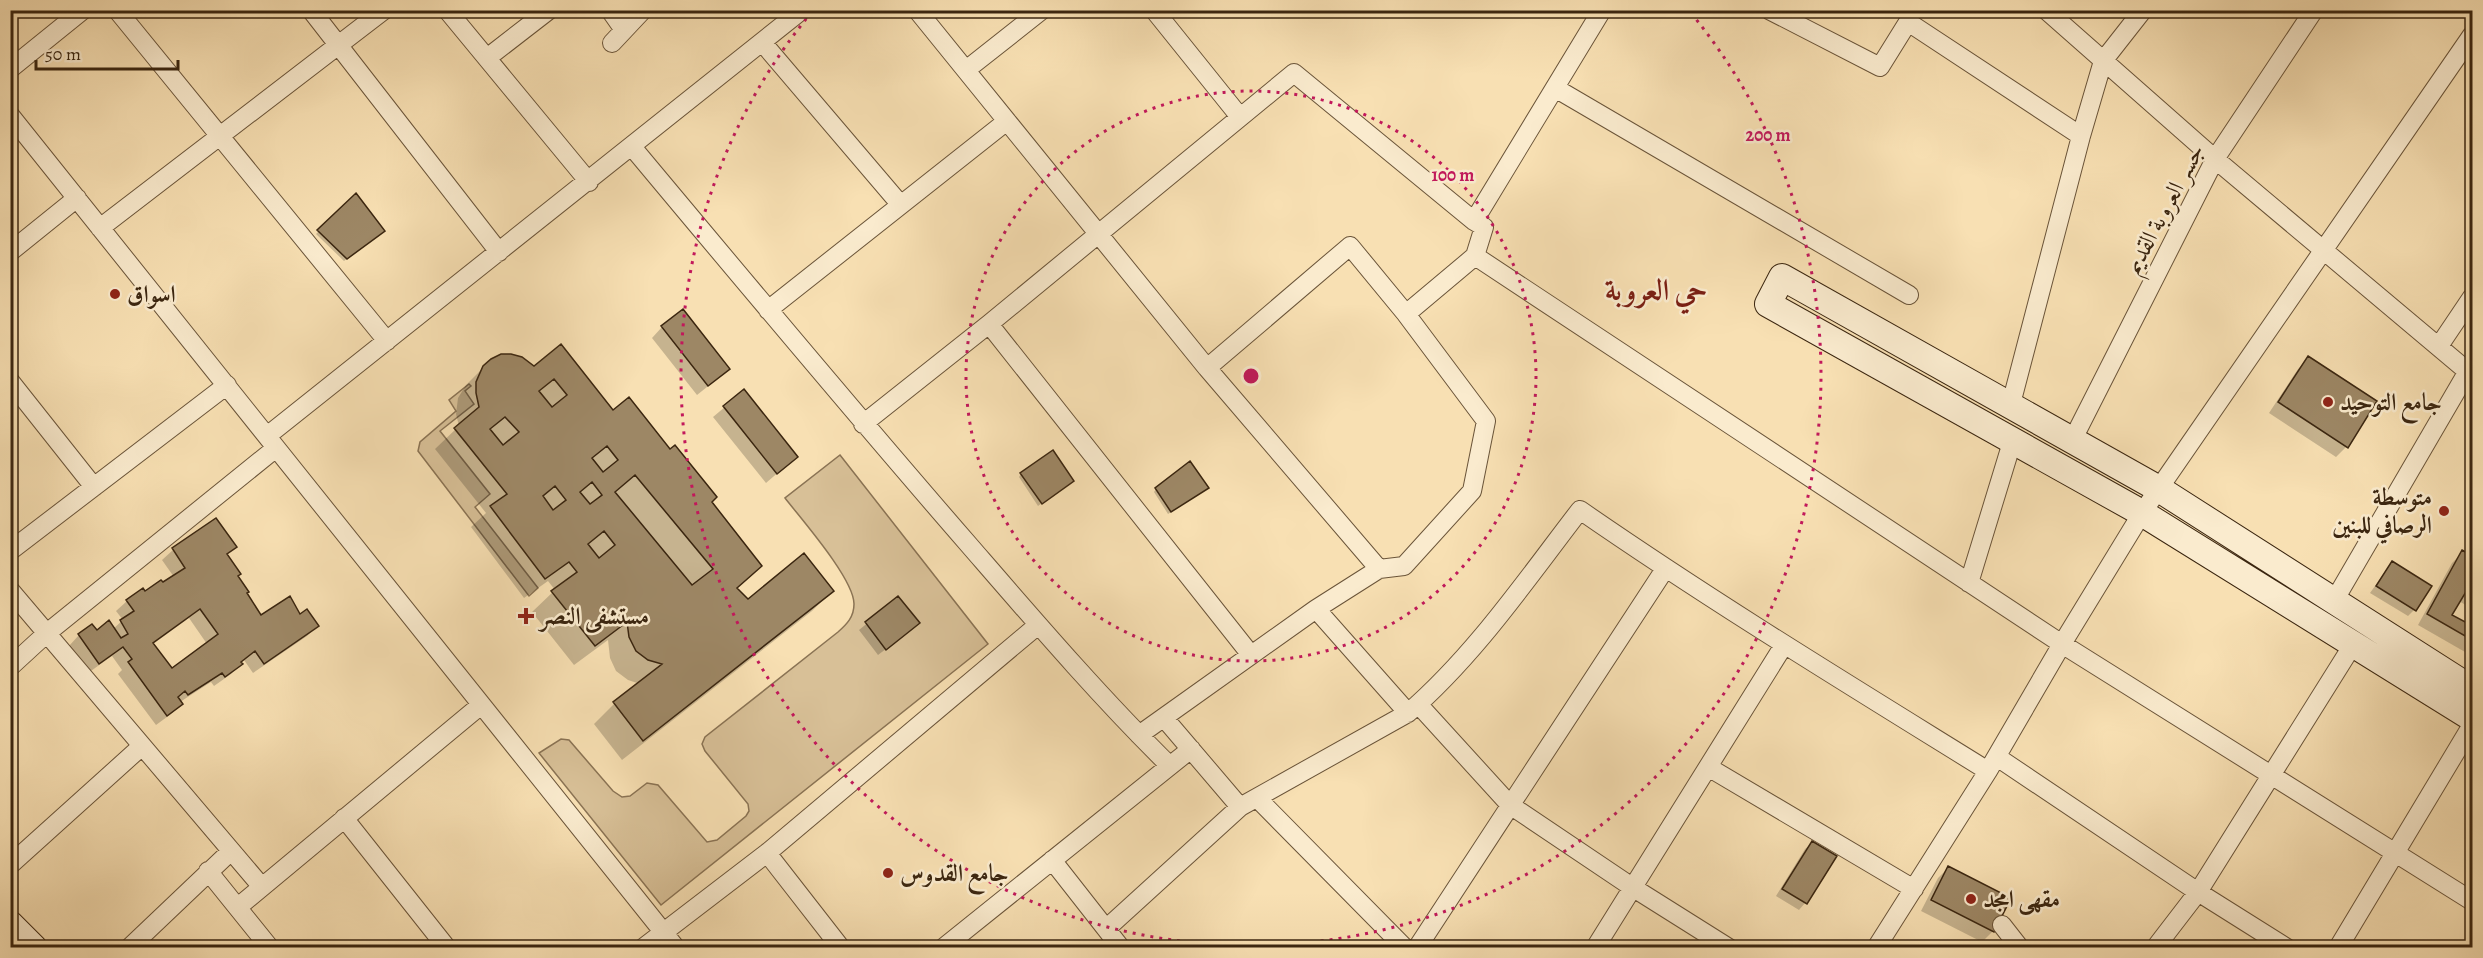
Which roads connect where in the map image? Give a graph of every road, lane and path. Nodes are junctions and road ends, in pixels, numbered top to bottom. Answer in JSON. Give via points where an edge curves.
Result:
{"nodes":[{"id":1,"x":117,"y":10,"type":"edge"},
{"id":2,"x":311,"y":10,"type":"edge"},
{"id":3,"x":384,"y":10,"type":"edge"},
{"id":4,"x":447,"y":10,"type":"edge"},
{"id":5,"x":549,"y":10,"type":"edge"},
{"id":6,"x":610,"y":10,"type":"edge"},
{"id":7,"x":643,"y":10,"type":"edge"},
{"id":8,"x":802,"y":10,"type":"edge"},
{"id":9,"x":917,"y":10,"type":"edge"},
{"id":10,"x":1042,"y":10,"type":"edge"},
{"id":11,"x":1154,"y":10,"type":"edge"},
{"id":12,"x":1602,"y":10,"type":"edge"},
{"id":13,"x":1769,"y":10,"type":"edge"},
{"id":14,"x":2046,"y":10,"type":"edge"},
{"id":15,"x":2143,"y":10,"type":"edge"},
{"id":16,"x":2314,"y":10,"type":"edge"},
{"id":17,"x":83,"y":11,"type":"edge"},
{"id":18,"x":2472,"y":35,"type":"edge"},
{"id":19,"x":762,"y":42,"type":"junction"},
{"id":20,"x":339,"y":45,"type":"junction"},
{"id":21,"x":487,"y":58,"type":"junction"},
{"id":22,"x":2103,"y":61,"type":"junction"},
{"id":23,"x":10,"y":69,"type":"edge"},
{"id":24,"x":966,"y":70,"type":"junction"},
{"id":25,"x":1555,"y":88,"type":"junction"},
{"id":26,"x":10,"y":115,"type":"edge"},
{"id":27,"x":1240,"y":117,"type":"junction"},
{"id":28,"x":1007,"y":121,"type":"junction"},
{"id":29,"x":220,"y":136,"type":"junction"},
{"id":30,"x":2081,"y":136,"type":"junction"},
{"id":31,"x":633,"y":148,"type":"junction"},
{"id":32,"x":2216,"y":159,"type":"junction"},
{"id":33,"x":589,"y":182,"type":"junction"},
{"id":34,"x":77,"y":198,"type":"junction"},
{"id":35,"x":900,"y":204,"type":"junction"},
{"id":36,"x":1474,"y":221,"type":"junction"},
{"id":37,"x":100,"y":228,"type":"junction"},
{"id":38,"x":1099,"y":234,"type":"junction"},
{"id":39,"x":2325,"y":250,"type":"junction"},
{"id":40,"x":10,"y":252,"type":"edge"},
{"id":41,"x":499,"y":252,"type":"junction"},
{"id":42,"x":1475,"y":256,"type":"junction"},
{"id":43,"x":1910,"y":295,"type":"dead end"},
{"id":44,"x":2472,"y":297,"type":"edge"},
{"id":45,"x":768,"y":310,"type":"junction"},
{"id":46,"x":1406,"y":314,"type":"junction"},
{"id":47,"x":989,"y":324,"type":"junction"},
{"id":48,"x":387,"y":341,"type":"junction"},
{"id":49,"x":2439,"y":346,"type":"junction"},
{"id":50,"x":1207,"y":368,"type":"junction"},
{"id":51,"x":2470,"y":373,"type":"edge"},
{"id":52,"x":10,"y":381,"type":"edge"},
{"id":53,"x":227,"y":385,"type":"junction"},
{"id":54,"x":2011,"y":404,"type":"junction"},
{"id":55,"x":863,"y":424,"type":"junction"},
{"id":56,"x":2013,"y":439,"type":"junction"},
{"id":57,"x":2073,"y":439,"type":"junction"},
{"id":58,"x":272,"y":442,"type":"junction"},
{"id":59,"x":94,"y":487,"type":"junction"},
{"id":60,"x":2158,"y":489,"type":"junction"},
{"id":61,"x":2142,"y":513,"type":"junction"},
{"id":62,"x":10,"y":551,"type":"edge"},
{"id":63,"x":1665,"y":568,"type":"junction"},
{"id":64,"x":1379,"y":569,"type":"junction"},
{"id":65,"x":1969,"y":583,"type":"junction"},
{"id":66,"x":10,"y":591,"type":"edge"},
{"id":67,"x":2334,"y":601,"type":"junction"},
{"id":68,"x":1316,"y":609,"type":"junction"},
{"id":69,"x":1038,"y":625,"type":"junction"},
{"id":70,"x":47,"y":633,"type":"junction"},
{"id":71,"x":2354,"y":643,"type":"junction"},
{"id":72,"x":2062,"y":644,"type":"junction"},
{"id":73,"x":1784,"y":645,"type":"junction"},
{"id":74,"x":1251,"y":655,"type":"junction"},
{"id":75,"x":10,"y":667,"type":"edge"},
{"id":76,"x":2472,"y":689,"type":"edge"},
{"id":77,"x":481,"y":705,"type":"junction"},
{"id":78,"x":1413,"y":709,"type":"junction"},
{"id":79,"x":2472,"y":718,"type":"edge"},
{"id":80,"x":1165,"y":719,"type":"junction"},
{"id":81,"x":2472,"y":725,"type":"edge"},
{"id":82,"x":1139,"y":735,"type":"junction"},
{"id":83,"x":142,"y":746,"type":"junction"},
{"id":84,"x":1191,"y":749,"type":"junction"},
{"id":85,"x":1993,"y":764,"type":"junction"},
{"id":86,"x":1170,"y":766,"type":"junction"},
{"id":87,"x":1708,"y":766,"type":"junction"},
{"id":88,"x":2270,"y":776,"type":"junction"},
{"id":89,"x":1257,"y":798,"type":"junction"},
{"id":90,"x":1510,"y":805,"type":"junction"},
{"id":91,"x":1240,"y":807,"type":"junction"},
{"id":92,"x":344,"y":818,"type":"junction"},
{"id":93,"x":231,"y":851,"type":"junction"},
{"id":94,"x":2396,"y":852,"type":"junction"},
{"id":95,"x":767,"y":853,"type":"junction"},
{"id":96,"x":1052,"y":860,"type":"junction"},
{"id":97,"x":10,"y":865,"type":"edge"},
{"id":98,"x":208,"y":871,"type":"junction"},
{"id":99,"x":262,"y":887,"type":"junction"},
{"id":100,"x":1632,"y":887,"type":"junction"},
{"id":101,"x":1914,"y":889,"type":"junction"},
{"id":102,"x":2198,"y":892,"type":"junction"},
{"id":103,"x":2472,"y":901,"type":"edge"},
{"id":104,"x":238,"y":907,"type":"junction"},
{"id":105,"x":10,"y":924,"type":"edge"},
{"id":106,"x":2002,"y":925,"type":"dead end"},
{"id":107,"x":1106,"y":929,"type":"junction"},
{"id":108,"x":663,"y":932,"type":"junction"},
{"id":109,"x":34,"y":948,"type":"edge"},
{"id":110,"x":129,"y":948,"type":"edge"},
{"id":111,"x":270,"y":948,"type":"edge"},
{"id":112,"x":447,"y":948,"type":"edge"},
{"id":113,"x":643,"y":948,"type":"edge"},
{"id":114,"x":676,"y":948,"type":"edge"},
{"id":115,"x":841,"y":948,"type":"edge"},
{"id":116,"x":943,"y":948,"type":"edge"},
{"id":117,"x":1121,"y":948,"type":"edge"},
{"id":118,"x":1405,"y":948,"type":"edge"},
{"id":119,"x":1417,"y":948,"type":"edge"},
{"id":120,"x":1595,"y":948,"type":"edge"},
{"id":121,"x":1729,"y":948,"type":"edge"},
{"id":122,"x":1876,"y":948,"type":"edge"},
{"id":123,"x":2020,"y":948,"type":"edge"},
{"id":124,"x":2155,"y":948,"type":"edge"},
{"id":125,"x":2287,"y":948,"type":"edge"},
{"id":126,"x":2338,"y":948,"type":"edge"}],
"edges":[{"from":1,"to":29,"type":"street"},
{"from":2,"to":20,"type":"street"},
{"from":3,"to":20,"type":"street"},
{"from":4,"to":21,"type":"street"},
{"from":5,"to":21,"type":"street"},
{"from":6,"to":7,"type":"street","via":[[618,36]]},
{"from":8,"to":19,"type":"street"},
{"from":9,"to":24,"type":"street"},
{"from":10,"to":24,"type":"street"},
{"from":11,"to":27,"type":"street"},
{"from":12,"to":25,"type":"street"},
{"from":13,"to":30,"type":"street","via":[[1880,67],[1908,22]]},
{"from":14,"to":22,"type":"street"},
{"from":15,"to":22,"type":"street"},
{"from":16,"to":32,"type":"street","name":"جسر العروبة القديم"},
{"from":17,"to":23,"type":"street"},
{"from":18,"to":39,"type":"street"},
{"from":19,"to":31,"type":"street"},
{"from":19,"to":35,"type":"street"},
{"from":20,"to":29,"type":"street"},
{"from":20,"to":41,"type":"street"},
{"from":21,"to":33,"type":"street"},
{"from":22,"to":30,"type":"street"},
{"from":22,"to":32,"type":"street"},
{"from":24,"to":28,"type":"street"},
{"from":25,"to":36,"type":"street"},
{"from":25,"to":43,"type":"street"},
{"from":26,"to":34,"type":"street"},
{"from":27,"to":36,"type":"street","via":[[1294,73]]},
{"from":27,"to":38,"type":"street"},
{"from":28,"to":35,"type":"street"},
{"from":28,"to":38,"type":"street"},
{"from":29,"to":37,"type":"street"},
{"from":29,"to":48,"type":"street"},
{"from":30,"to":54,"type":"street"},
{"from":31,"to":33,"type":"street"},
{"from":31,"to":45,"type":"street"},
{"from":32,"to":39,"type":"street"},
{"from":32,"to":57,"type":"street","name":"جسر العروبة القديم"},
{"from":33,"to":41,"type":"street"},
{"from":34,"to":37,"type":"street"},
{"from":34,"to":40,"type":"street"},
{"from":35,"to":45,"type":"street"},
{"from":36,"to":42,"type":"street","via":[[1484,227]]},
{"from":37,"to":53,"type":"street"},
{"from":38,"to":47,"type":"street"},
{"from":38,"to":50,"type":"street"},
{"from":39,"to":49,"type":"street"},
{"from":39,"to":60,"type":"street"},
{"from":41,"to":48,"type":"street"},
{"from":42,"to":46,"type":"street"},
{"from":42,"to":65,"type":"street"},
{"from":44,"to":49,"type":"street"},
{"from":45,"to":55,"type":"street"},
{"from":46,"to":50,"type":"street","via":[[1350,246]]},
{"from":46,"to":64,"type":"street","via":[[1486,422],[1472,490],[1404,566]]},
{"from":47,"to":55,"type":"street"},
{"from":47,"to":74,"type":"street"},
{"from":48,"to":58,"type":"street"},
{"from":49,"to":51,"type":"street"},
{"from":50,"to":64,"type":"street"},
{"from":51,"to":67,"type":"street"},
{"from":52,"to":59,"type":"street"},
{"from":53,"to":58,"type":"street"},
{"from":53,"to":59,"type":"street"},
{"from":54,"to":56,"type":"street","via":[[1782,277],[1768,304]]},
{"from":54,"to":57,"type":"street"},
{"from":55,"to":69,"type":"street"},
{"from":56,"to":61,"type":"street"},
{"from":56,"to":65,"type":"street"},
{"from":57,"to":60,"type":"street"},
{"from":58,"to":70,"type":"street"},
{"from":58,"to":77,"type":"street"},
{"from":59,"to":62,"type":"street"},
{"from":60,"to":61,"type":"street"},
{"from":60,"to":67,"type":"street"},
{"from":61,"to":71,"type":"street"},
{"from":61,"to":72,"type":"street"},
{"from":63,"to":73,"type":"street"},
{"from":63,"to":78,"type":"street","via":[[1580,510],[1463,658]]},
{"from":63,"to":90,"type":"street"},
{"from":64,"to":68,"type":"street"},
{"from":65,"to":72,"type":"street"},
{"from":66,"to":70,"type":"street"},
{"from":67,"to":76,"type":"street"},
{"from":68,"to":74,"type":"street"},
{"from":68,"to":78,"type":"street"},
{"from":69,"to":82,"type":"street"},
{"from":69,"to":95,"type":"street"},
{"from":70,"to":75,"type":"street"},
{"from":70,"to":83,"type":"street"},
{"from":71,"to":79,"type":"street"},
{"from":71,"to":88,"type":"street"},
{"from":72,"to":85,"type":"street"},
{"from":72,"to":88,"type":"street"},
{"from":73,"to":85,"type":"street"},
{"from":73,"to":87,"type":"street"},
{"from":74,"to":80,"type":"street"},
{"from":77,"to":92,"type":"street"},
{"from":77,"to":108,"type":"street"},
{"from":78,"to":89,"type":"street"},
{"from":78,"to":90,"type":"street"},
{"from":80,"to":82,"type":"street"},
{"from":80,"to":84,"type":"street"},
{"from":81,"to":94,"type":"street"},
{"from":82,"to":86,"type":"street"},
{"from":83,"to":93,"type":"street"},
{"from":83,"to":97,"type":"street"},
{"from":84,"to":86,"type":"street"},
{"from":84,"to":91,"type":"street"},
{"from":85,"to":101,"type":"street"},
{"from":85,"to":102,"type":"street"},
{"from":86,"to":96,"type":"street"},
{"from":87,"to":100,"type":"street"},
{"from":87,"to":101,"type":"street"},
{"from":88,"to":94,"type":"street"},
{"from":88,"to":102,"type":"street"},
{"from":89,"to":91,"type":"street"},
{"from":89,"to":118,"type":"street"},
{"from":90,"to":100,"type":"street"},
{"from":90,"to":119,"type":"street"},
{"from":91,"to":107,"type":"street"},
{"from":92,"to":99,"type":"street"},
{"from":92,"to":112,"type":"street"},
{"from":93,"to":98,"type":"street"},
{"from":93,"to":99,"type":"street"},
{"from":94,"to":103,"type":"street"},
{"from":94,"to":126,"type":"street"},
{"from":95,"to":108,"type":"street"},
{"from":95,"to":115,"type":"street"},
{"from":96,"to":107,"type":"street"},
{"from":96,"to":116,"type":"street"},
{"from":98,"to":104,"type":"street"},
{"from":98,"to":110,"type":"street"},
{"from":99,"to":104,"type":"street"},
{"from":100,"to":120,"type":"street"},
{"from":100,"to":121,"type":"street"},
{"from":101,"to":122,"type":"street"},
{"from":102,"to":124,"type":"street"},
{"from":102,"to":125,"type":"street"},
{"from":104,"to":111,"type":"street"},
{"from":105,"to":109,"type":"street"},
{"from":106,"to":123,"type":"street"},
{"from":107,"to":117,"type":"street"},
{"from":108,"to":113,"type":"street"},
{"from":108,"to":114,"type":"street"}]}
